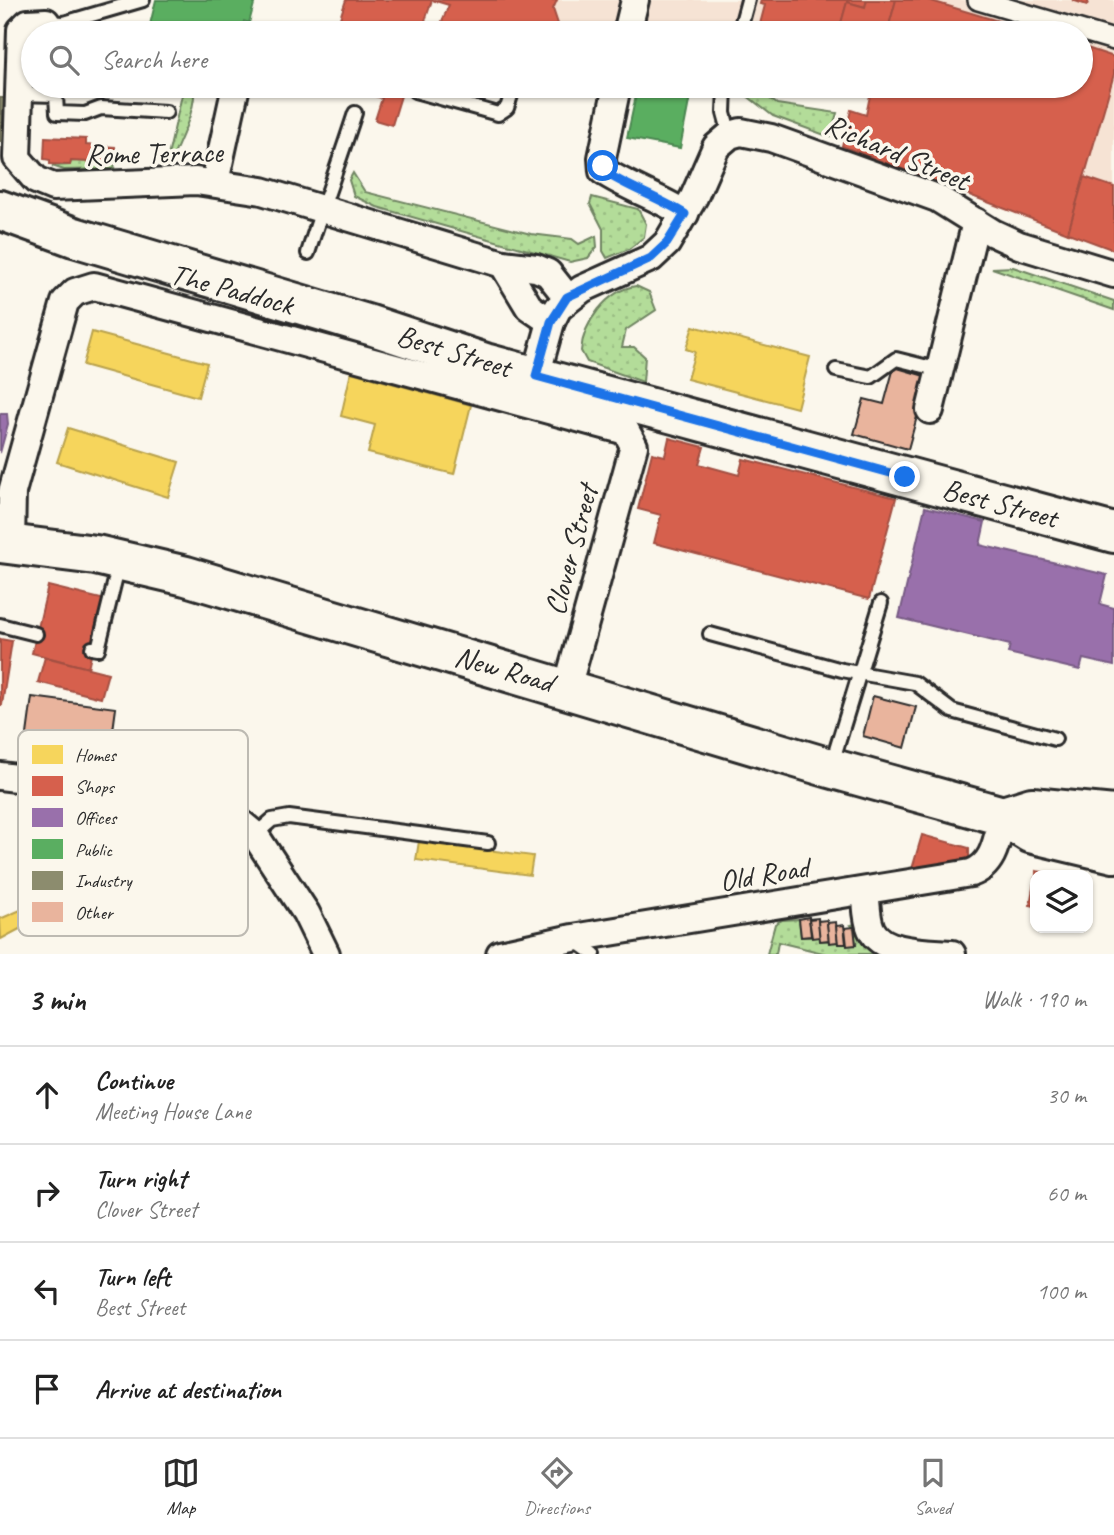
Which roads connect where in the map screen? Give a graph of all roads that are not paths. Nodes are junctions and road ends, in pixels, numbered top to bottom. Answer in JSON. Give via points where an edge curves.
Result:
{"nodes":[{"id":1,"x":143,"y":0,"type":"edge"},
{"id":2,"x":635,"y":0,"type":"edge"},
{"id":3,"x":748,"y":0,"type":"edge"},
{"id":4,"x":978,"y":0,"type":"edge"},
{"id":5,"x":71,"y":21,"type":"edge"},
{"id":6,"x":630,"y":21,"type":"edge"},
{"id":7,"x":742,"y":21,"type":"edge"},
{"id":8,"x":1049,"y":21,"type":"edge"},
{"id":9,"x":1093,"y":34,"type":"edge"},
{"id":10,"x":1114,"y":40,"type":"edge"},
{"id":11,"x":21,"y":46,"type":"edge"},
{"id":12,"x":18,"y":94,"type":"junction"},
{"id":13,"x":21,"y":94,"type":"edge"},
{"id":14,"x":56,"y":98,"type":"edge"},
{"id":15,"x":233,"y":98,"type":"edge"},
{"id":16,"x":440,"y":98,"type":"edge"},
{"id":17,"x":510,"y":98,"type":"edge"},
{"id":18,"x":614,"y":98,"type":"edge"},
{"id":19,"x":725,"y":98,"type":"edge"},
{"id":20,"x":166,"y":112,"type":"dead end"},
{"id":21,"x":355,"y":113,"type":"dead end"},
{"id":22,"x":730,"y":135,"type":"junction"},
{"id":23,"x":215,"y":182,"type":"junction"},
{"id":24,"x":322,"y":208,"type":"junction"},
{"id":25,"x":0,"y":210,"type":"edge"},
{"id":26,"x":685,"y":214,"type":"junction"},
{"id":27,"x":984,"y":228,"type":"junction"},
{"id":28,"x":308,"y":253,"type":"dead end"},
{"id":29,"x":503,"y":264,"type":"junction"},
{"id":30,"x":1114,"y":274,"type":"edge"},
{"id":31,"x":567,"y":297,"type":"junction"},
{"id":32,"x":551,"y":322,"type":"junction"},
{"id":33,"x":836,"y":370,"type":"dead end"},
{"id":34,"x":940,"y":370,"type":"junction"},
{"id":35,"x":536,"y":376,"type":"junction"},
{"id":36,"x":930,"y":410,"type":"dead end"},
{"id":37,"x":626,"y":431,"type":"joint"},
{"id":38,"x":1114,"y":533,"type":"edge"},
{"id":39,"x":6,"y":544,"type":"edge"},
{"id":40,"x":120,"y":560,"type":"junction"},
{"id":41,"x":881,"y":603,"type":"dead end"},
{"id":42,"x":0,"y":625,"type":"edge"},
{"id":43,"x":36,"y":634,"type":"dead end"},
{"id":44,"x":710,"y":634,"type":"dead end"},
{"id":45,"x":93,"y":648,"type":"dead end"},
{"id":46,"x":860,"y":673,"type":"junction"},
{"id":47,"x":567,"y":688,"type":"junction"},
{"id":48,"x":1055,"y":739,"type":"dead end"},
{"id":49,"x":830,"y":768,"type":"junction"},
{"id":50,"x":0,"y":776,"type":"edge"},
{"id":51,"x":18,"y":779,"type":"edge"},
{"id":52,"x":1114,"y":815,"type":"edge"},
{"id":53,"x":1003,"y":816,"type":"junction"},
{"id":54,"x":248,"y":829,"type":"edge"},
{"id":55,"x":255,"y":835,"type":"junction"},
{"id":56,"x":488,"y":843,"type":"dead end"},
{"id":57,"x":1114,"y":853,"type":"edge"},
{"id":58,"x":865,"y":891,"type":"junction"},
{"id":59,"x":583,"y":946,"type":"edge"},
{"id":60,"x":326,"y":954,"type":"edge"},
{"id":61,"x":500,"y":954,"type":"edge"},
{"id":62,"x":952,"y":954,"type":"edge"}],
"edges":[{"from":1,"to":5,"type":"lane"},
{"from":2,"to":6,"type":"street"},
{"from":3,"to":7,"type":"lane"},
{"from":4,"to":8,"type":"street"},
{"from":9,"to":10,"type":"street"},
{"from":11,"to":12,"type":"street"},
{"from":12,"to":13,"type":"lane"},
{"from":12,"to":23,"type":"street","name":"Rome Terrace","via":[[16,154],[29,175],[46,185]]},
{"from":14,"to":20,"type":"lane","via":[[57,113],[85,114],[101,108]]},
{"from":15,"to":23,"type":"street"},
{"from":16,"to":17,"type":"lane","via":[[498,114],[507,108]]},
{"from":18,"to":26,"type":"street","via":[[603,171]]},
{"from":19,"to":22,"type":"lane"},
{"from":21,"to":24,"type":"lane"},
{"from":22,"to":26,"type":"street","via":[[712,154]]},
{"from":22,"to":27,"type":"street","name":"Richard Street","via":[[756,133],[854,166],[937,198]]},
{"from":23,"to":24,"type":"street","name":"Rome Terrace"},
{"from":24,"to":28,"type":"lane"},
{"from":24,"to":29,"type":"street","name":"Rome Terrace"},
{"from":25,"to":35,"type":"main road","name":"Best Street","via":[[74,237]]},
{"from":26,"to":31,"type":"street","via":[[651,258]]},
{"from":27,"to":30,"type":"street","name":"Richard Street","via":[[1019,245]]},
{"from":27,"to":34,"type":"street","via":[[980,257],[967,262]]},
{"from":29,"to":31,"type":"street","name":"Rome Terrace","via":[[548,273]]},
{"from":29,"to":32,"type":"street","via":[[529,307]]},
{"from":31,"to":32,"type":"street"},
{"from":32,"to":35,"type":"street"},
{"from":33,"to":34,"type":"lane","via":[[871,377],[896,359]]},
{"from":34,"to":36,"type":"street"},
{"from":35,"to":38,"type":"main road","name":"Best Street"},
{"from":37,"to":39,"type":"street","name":"The Paddock","via":[[86,287],[65,302],[16,474]]},
{"from":37,"to":47,"type":"street","name":"Clover Street","via":[[634,446]]},
{"from":39,"to":40,"type":"main road","name":"New Road"},
{"from":40,"to":45,"type":"lane","via":[[98,649]]},
{"from":40,"to":47,"type":"main road","name":"New Road"},
{"from":41,"to":46,"type":"lane"},
{"from":42,"to":43,"type":"lane"},
{"from":44,"to":46,"type":"lane"},
{"from":46,"to":48,"type":"lane","via":[[915,683],[952,711]]},
{"from":46,"to":49,"type":"lane"},
{"from":47,"to":49,"type":"main road","name":"New Road"},
{"from":49,"to":53,"type":"main road","name":"New Road"},
{"from":50,"to":51,"type":"street"},
{"from":52,"to":53,"type":"main road","name":"New Road","via":[[1032,807]]},
{"from":53,"to":57,"type":"main road","name":"New Road","via":[[1030,833]]},
{"from":53,"to":58,"type":"street","name":"Old Road","via":[[983,868]]},
{"from":54,"to":55,"type":"street"},
{"from":55,"to":56,"type":"lane","via":[[272,820],[289,817]]},
{"from":55,"to":60,"type":"street","via":[[306,913]]},
{"from":58,"to":59,"type":"street","name":"Old Road"},
{"from":58,"to":62,"type":"street","via":[[870,924],[881,941],[895,948]]},
{"from":59,"to":61,"type":"street","name":"Old Road"}]}
